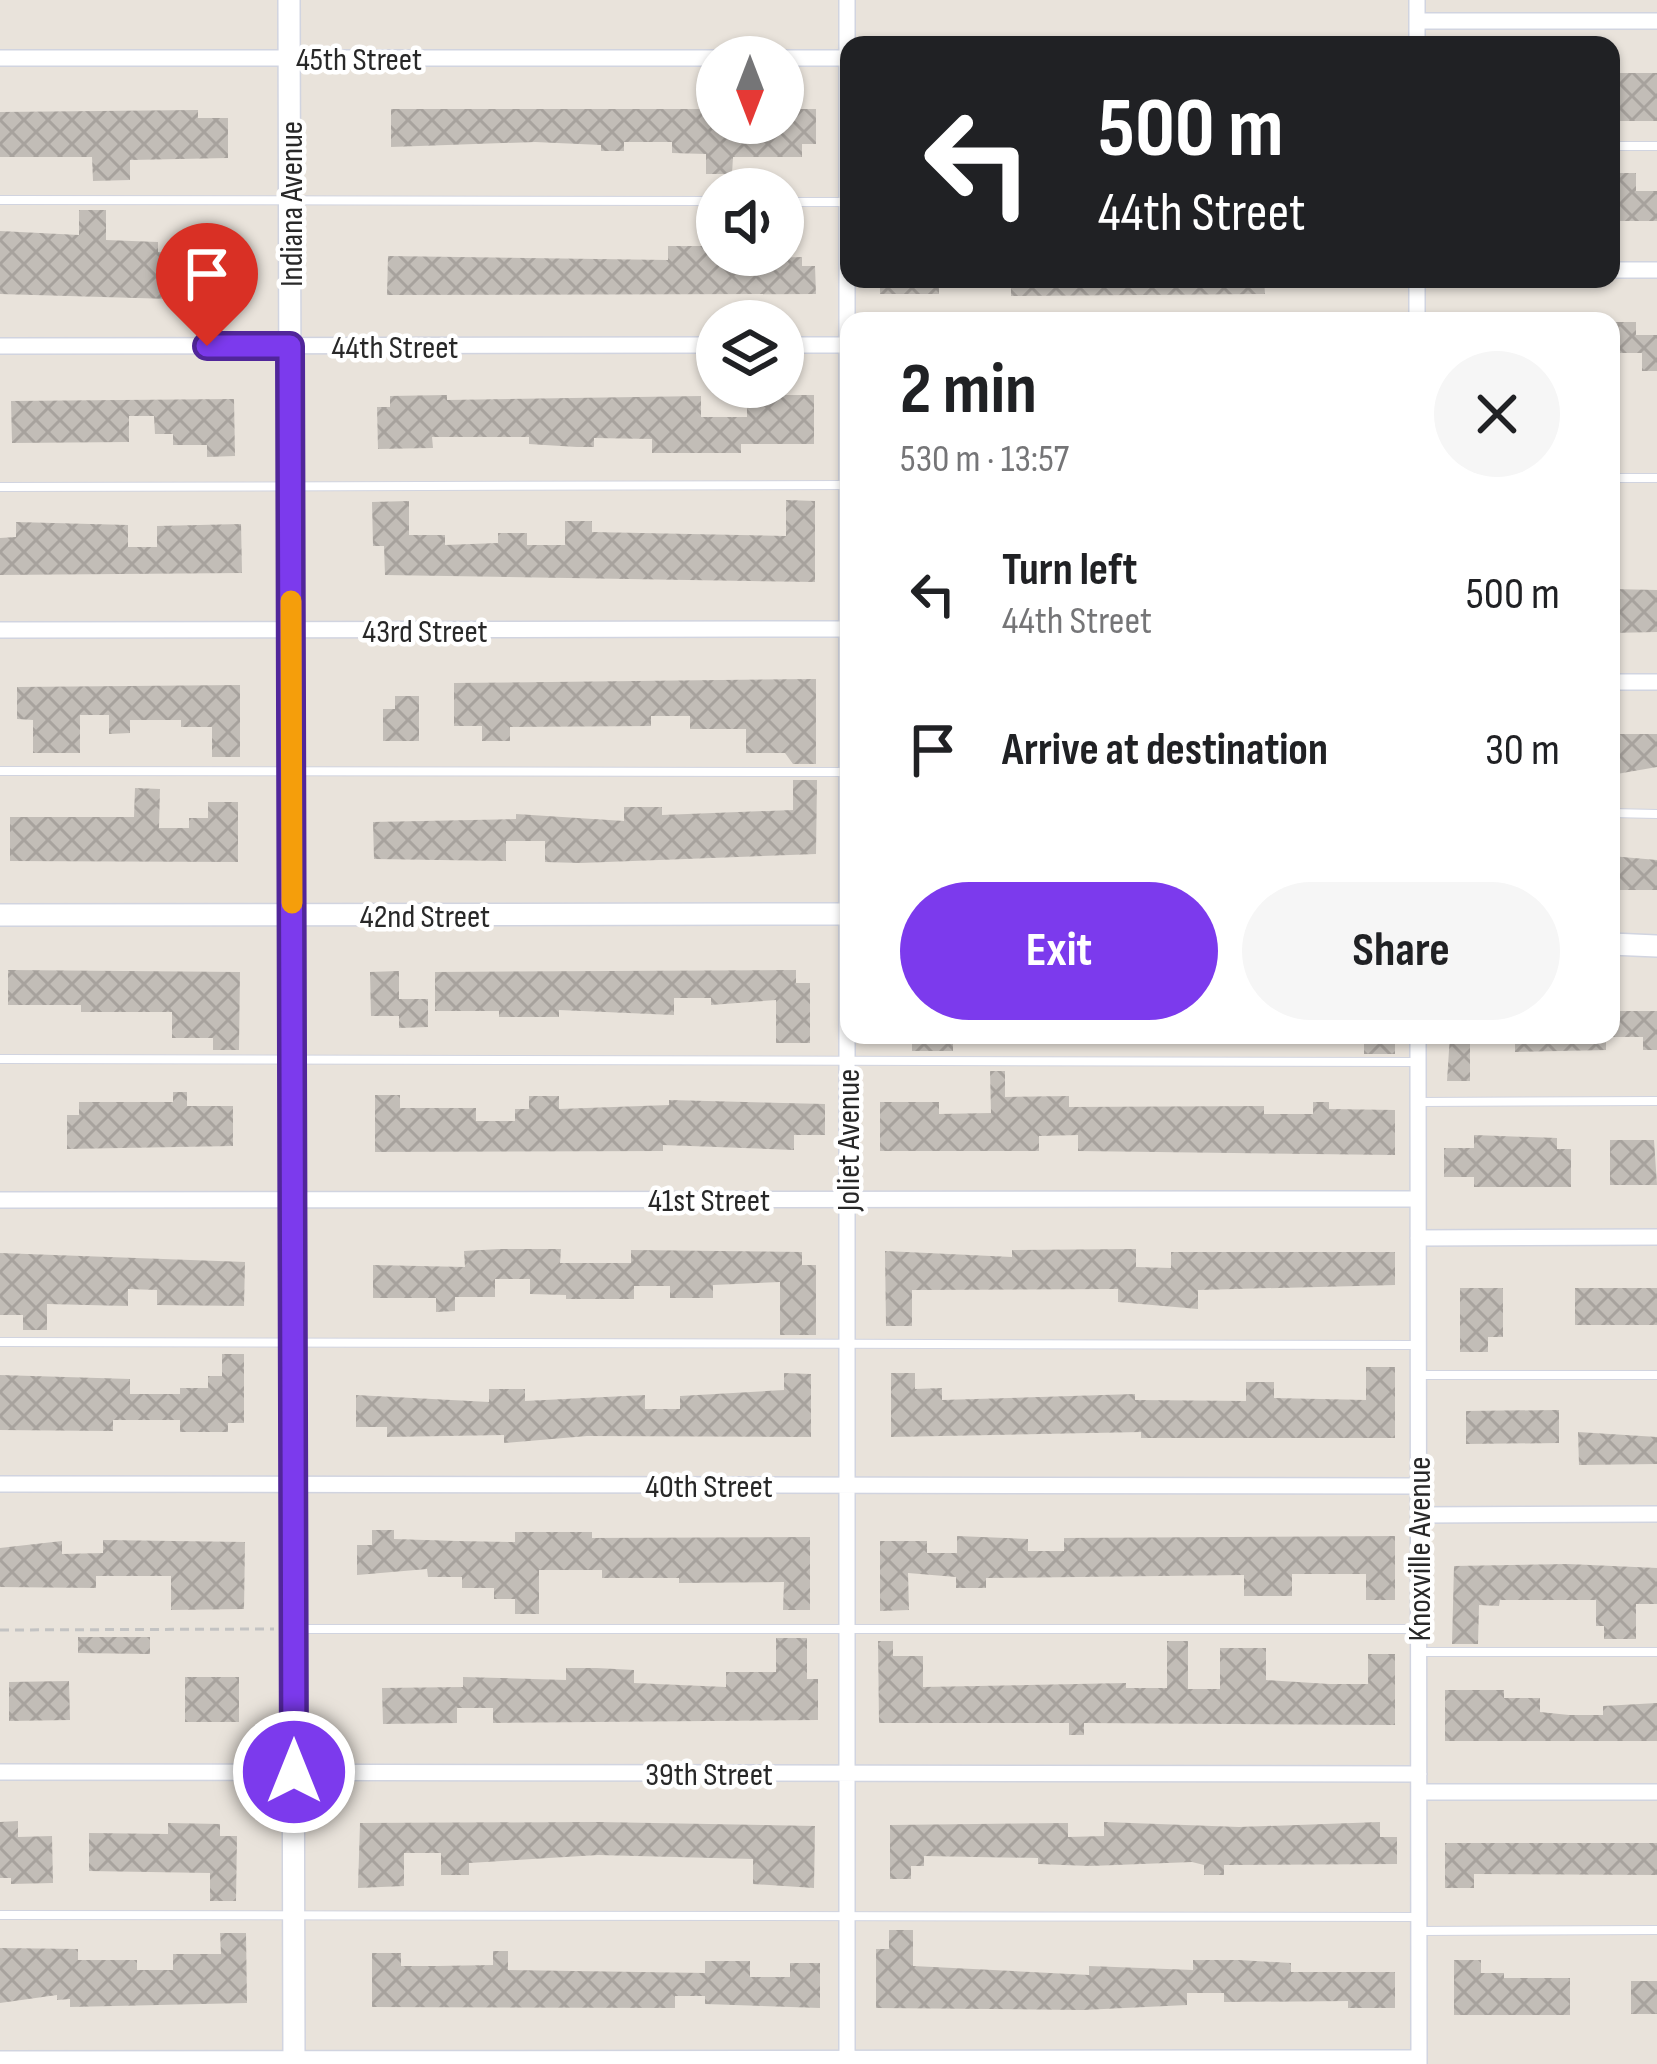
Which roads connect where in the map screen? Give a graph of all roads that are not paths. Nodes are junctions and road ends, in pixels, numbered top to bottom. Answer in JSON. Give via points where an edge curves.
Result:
{"nodes":[{"id":1,"x":290,"y":0,"type":"edge"},
{"id":2,"x":848,"y":0,"type":"edge"},
{"id":3,"x":1417,"y":0,"type":"edge"},
{"id":4,"x":1417,"y":21,"type":"junction"},
{"id":5,"x":1657,"y":21,"type":"edge"},
{"id":6,"x":848,"y":36,"type":"edge"},
{"id":7,"x":1417,"y":36,"type":"edge"},
{"id":8,"x":0,"y":58,"type":"edge"},
{"id":9,"x":290,"y":58,"type":"junction"},
{"id":10,"x":696,"y":58,"type":"edge"},
{"id":11,"x":804,"y":58,"type":"edge"},
{"id":12,"x":840,"y":58,"type":"edge"},
{"id":13,"x":1620,"y":146,"type":"edge"},
{"id":14,"x":1657,"y":146,"type":"edge"},
{"id":15,"x":0,"y":200,"type":"edge"},
{"id":16,"x":290,"y":200,"type":"junction"},
{"id":17,"x":696,"y":201,"type":"edge"},
{"id":18,"x":804,"y":202,"type":"edge"},
{"id":19,"x":840,"y":202,"type":"edge"},
{"id":20,"x":1620,"y":270,"type":"edge"},
{"id":21,"x":1657,"y":270,"type":"edge"},
{"id":22,"x":696,"y":345,"type":"edge"},
{"id":23,"x":804,"y":345,"type":"edge"},
{"id":24,"x":840,"y":345,"type":"edge"},
{"id":25,"x":0,"y":346,"type":"edge"},
{"id":26,"x":290,"y":346,"type":"junction"},
{"id":27,"x":1620,"y":478,"type":"edge"},
{"id":28,"x":1657,"y":478,"type":"edge"},
{"id":29,"x":840,"y":485,"type":"edge"},
{"id":30,"x":290,"y":487,"type":"junction"},
{"id":31,"x":0,"y":488,"type":"edge"},
{"id":32,"x":840,"y":629,"type":"edge"},
{"id":33,"x":0,"y":630,"type":"edge"},
{"id":34,"x":291,"y":630,"type":"junction"},
{"id":35,"x":1620,"y":682,"type":"edge"},
{"id":36,"x":1657,"y":682,"type":"edge"},
{"id":37,"x":291,"y":770,"type":"junction"},
{"id":38,"x":0,"y":771,"type":"edge"},
{"id":39,"x":840,"y":772,"type":"edge"},
{"id":40,"x":1620,"y":813,"type":"edge"},
{"id":41,"x":1657,"y":814,"type":"edge"},
{"id":42,"x":840,"y":914,"type":"edge"},
{"id":43,"x":0,"y":915,"type":"edge"},
{"id":44,"x":292,"y":915,"type":"junction"},
{"id":45,"x":1620,"y":944,"type":"edge"},
{"id":46,"x":1657,"y":946,"type":"edge"},
{"id":47,"x":848,"y":1044,"type":"edge"},
{"id":48,"x":1418,"y":1044,"type":"edge"},
{"id":49,"x":0,"y":1060,"type":"edge"},
{"id":50,"x":292,"y":1061,"type":"junction"},
{"id":51,"x":848,"y":1061,"type":"junction"},
{"id":52,"x":1418,"y":1063,"type":"junction"},
{"id":53,"x":1657,"y":1101,"type":"edge"},
{"id":54,"x":1418,"y":1102,"type":"junction"},
{"id":55,"x":292,"y":1199,"type":"junction"},
{"id":56,"x":848,"y":1199,"type":"junction"},
{"id":57,"x":1418,"y":1199,"type":"junction"},
{"id":58,"x":0,"y":1200,"type":"edge"},
{"id":59,"x":1657,"y":1237,"type":"edge"},
{"id":60,"x":1418,"y":1238,"type":"junction"},
{"id":61,"x":0,"y":1342,"type":"edge"},
{"id":62,"x":848,"y":1342,"type":"junction"},
{"id":63,"x":292,"y":1344,"type":"junction"},
{"id":64,"x":1418,"y":1345,"type":"junction"},
{"id":65,"x":1418,"y":1375,"type":"junction"},
{"id":66,"x":1657,"y":1375,"type":"edge"},
{"id":67,"x":0,"y":1484,"type":"edge"},
{"id":68,"x":293,"y":1484,"type":"junction"},
{"id":69,"x":848,"y":1485,"type":"junction"},
{"id":70,"x":1418,"y":1486,"type":"junction"},
{"id":71,"x":1657,"y":1514,"type":"edge"},
{"id":72,"x":1418,"y":1515,"type":"junction"},
{"id":73,"x":293,"y":1629,"type":"junction"},
{"id":74,"x":1418,"y":1629,"type":"junction"},
{"id":75,"x":848,"y":1630,"type":"junction"},
{"id":76,"x":1418,"y":1652,"type":"junction"},
{"id":77,"x":1657,"y":1652,"type":"edge"},
{"id":78,"x":0,"y":1772,"type":"edge"},
{"id":79,"x":294,"y":1772,"type":"junction"},
{"id":80,"x":848,"y":1773,"type":"junction"},
{"id":81,"x":1419,"y":1774,"type":"junction"},
{"id":82,"x":1419,"y":1792,"type":"junction"},
{"id":83,"x":1657,"y":1792,"type":"edge"},
{"id":84,"x":0,"y":1915,"type":"edge"},
{"id":85,"x":848,"y":1915,"type":"junction"},
{"id":86,"x":294,"y":1917,"type":"junction"},
{"id":87,"x":1419,"y":1924,"type":"junction"},
{"id":88,"x":1657,"y":1930,"type":"edge"},
{"id":89,"x":0,"y":2059,"type":"edge"},
{"id":90,"x":294,"y":2061,"type":"edge"},
{"id":91,"x":848,"y":2061,"type":"edge"},
{"id":92,"x":1419,"y":2061,"type":"edge"}],
"edges":[{"from":1,"to":9,"type":"main road","name":"Indiana Avenue"},
{"from":2,"to":6,"type":"street","name":"Joliet Avenue"},
{"from":3,"to":4,"type":"street"},
{"from":4,"to":5,"type":"street"},
{"from":4,"to":7,"type":"street"},
{"from":8,"to":9,"type":"street","name":"45th Street"},
{"from":9,"to":10,"type":"street","name":"45th Street"},
{"from":9,"to":16,"type":"main road","name":"Indiana Avenue"},
{"from":11,"to":12,"type":"street"},
{"from":13,"to":14,"type":"lane"},
{"from":15,"to":16,"type":"lane"},
{"from":16,"to":17,"type":"lane"},
{"from":16,"to":26,"type":"main road","name":"Indiana Avenue"},
{"from":18,"to":19,"type":"lane"},
{"from":20,"to":21,"type":"street"},
{"from":22,"to":26,"type":"street","name":"44th Street"},
{"from":23,"to":24,"type":"street"},
{"from":25,"to":26,"type":"street","name":"44th Street"},
{"from":26,"to":30,"type":"main road","name":"Indiana Avenue"},
{"from":27,"to":28,"type":"lane"},
{"from":29,"to":30,"type":"lane"},
{"from":30,"to":31,"type":"lane"},
{"from":30,"to":34,"type":"main road","name":"Indiana Avenue"},
{"from":32,"to":34,"type":"street","name":"43rd Street"},
{"from":33,"to":34,"type":"street","name":"43rd Street"},
{"from":34,"to":37,"type":"main road","name":"Indiana Avenue"},
{"from":35,"to":36,"type":"street"},
{"from":37,"to":38,"type":"lane"},
{"from":37,"to":39,"type":"lane"},
{"from":37,"to":44,"type":"main road","name":"Indiana Avenue"},
{"from":40,"to":41,"type":"lane"},
{"from":42,"to":44,"type":"main road","name":"42nd Street"},
{"from":43,"to":44,"type":"main road","name":"42nd Street"},
{"from":44,"to":50,"type":"main road","name":"Indiana Avenue"},
{"from":45,"to":46,"type":"main road"},
{"from":47,"to":51,"type":"street","name":"Joliet Avenue"},
{"from":48,"to":52,"type":"street","name":"Knoxville Avenue"},
{"from":49,"to":50,"type":"lane"},
{"from":50,"to":51,"type":"lane"},
{"from":50,"to":55,"type":"main road","name":"Indiana Avenue"},
{"from":51,"to":52,"type":"lane"},
{"from":51,"to":56,"type":"street","name":"Joliet Avenue"},
{"from":52,"to":54,"type":"street","name":"Knoxville Avenue"},
{"from":53,"to":54,"type":"lane"},
{"from":54,"to":57,"type":"street","name":"Knoxville Avenue"},
{"from":55,"to":56,"type":"street","name":"41st Street"},
{"from":55,"to":58,"type":"street","name":"41st Street"},
{"from":55,"to":63,"type":"main road","name":"Indiana Avenue"},
{"from":56,"to":57,"type":"street","name":"41st Street"},
{"from":56,"to":62,"type":"street","name":"Joliet Avenue"},
{"from":57,"to":60,"type":"street","name":"Knoxville Avenue"},
{"from":59,"to":60,"type":"street"},
{"from":60,"to":64,"type":"street","name":"Knoxville Avenue"},
{"from":61,"to":63,"type":"lane"},
{"from":62,"to":63,"type":"lane"},
{"from":62,"to":64,"type":"lane"},
{"from":62,"to":69,"type":"street","name":"Joliet Avenue"},
{"from":63,"to":68,"type":"main road","name":"Indiana Avenue"},
{"from":64,"to":65,"type":"street","name":"Knoxville Avenue"},
{"from":65,"to":66,"type":"lane"},
{"from":65,"to":70,"type":"street","name":"Knoxville Avenue"},
{"from":67,"to":68,"type":"street","name":"40th Street"},
{"from":68,"to":69,"type":"street","name":"40th Street"},
{"from":68,"to":73,"type":"main road","name":"Indiana Avenue"},
{"from":69,"to":70,"type":"street","name":"40th Street"},
{"from":69,"to":75,"type":"street","name":"Joliet Avenue"},
{"from":70,"to":72,"type":"street","name":"Knoxville Avenue"},
{"from":71,"to":72,"type":"street"},
{"from":72,"to":74,"type":"street","name":"Knoxville Avenue"},
{"from":73,"to":75,"type":"lane"},
{"from":73,"to":79,"type":"main road","name":"Indiana Avenue"},
{"from":74,"to":75,"type":"lane"},
{"from":74,"to":76,"type":"street","name":"Knoxville Avenue"},
{"from":75,"to":80,"type":"street","name":"Joliet Avenue"},
{"from":76,"to":77,"type":"lane"},
{"from":76,"to":81,"type":"street","name":"Knoxville Avenue"},
{"from":78,"to":79,"type":"street","name":"39th Street"},
{"from":79,"to":80,"type":"street","name":"39th Street"},
{"from":79,"to":86,"type":"main road","name":"Indiana Avenue"},
{"from":80,"to":81,"type":"street","name":"39th Street"},
{"from":80,"to":85,"type":"street","name":"Joliet Avenue"},
{"from":81,"to":82,"type":"street","name":"Knoxville Avenue"},
{"from":82,"to":83,"type":"street"},
{"from":82,"to":87,"type":"street","name":"Knoxville Avenue"},
{"from":84,"to":86,"type":"lane"},
{"from":85,"to":86,"type":"lane"},
{"from":85,"to":87,"type":"lane"},
{"from":85,"to":91,"type":"street","name":"Joliet Avenue"},
{"from":86,"to":90,"type":"main road","name":"Indiana Avenue"},
{"from":87,"to":88,"type":"lane"},
{"from":87,"to":92,"type":"street","name":"Knoxville Avenue"},
{"from":89,"to":90,"type":"street"},
{"from":90,"to":91,"type":"street"},
{"from":91,"to":92,"type":"street"}]}
